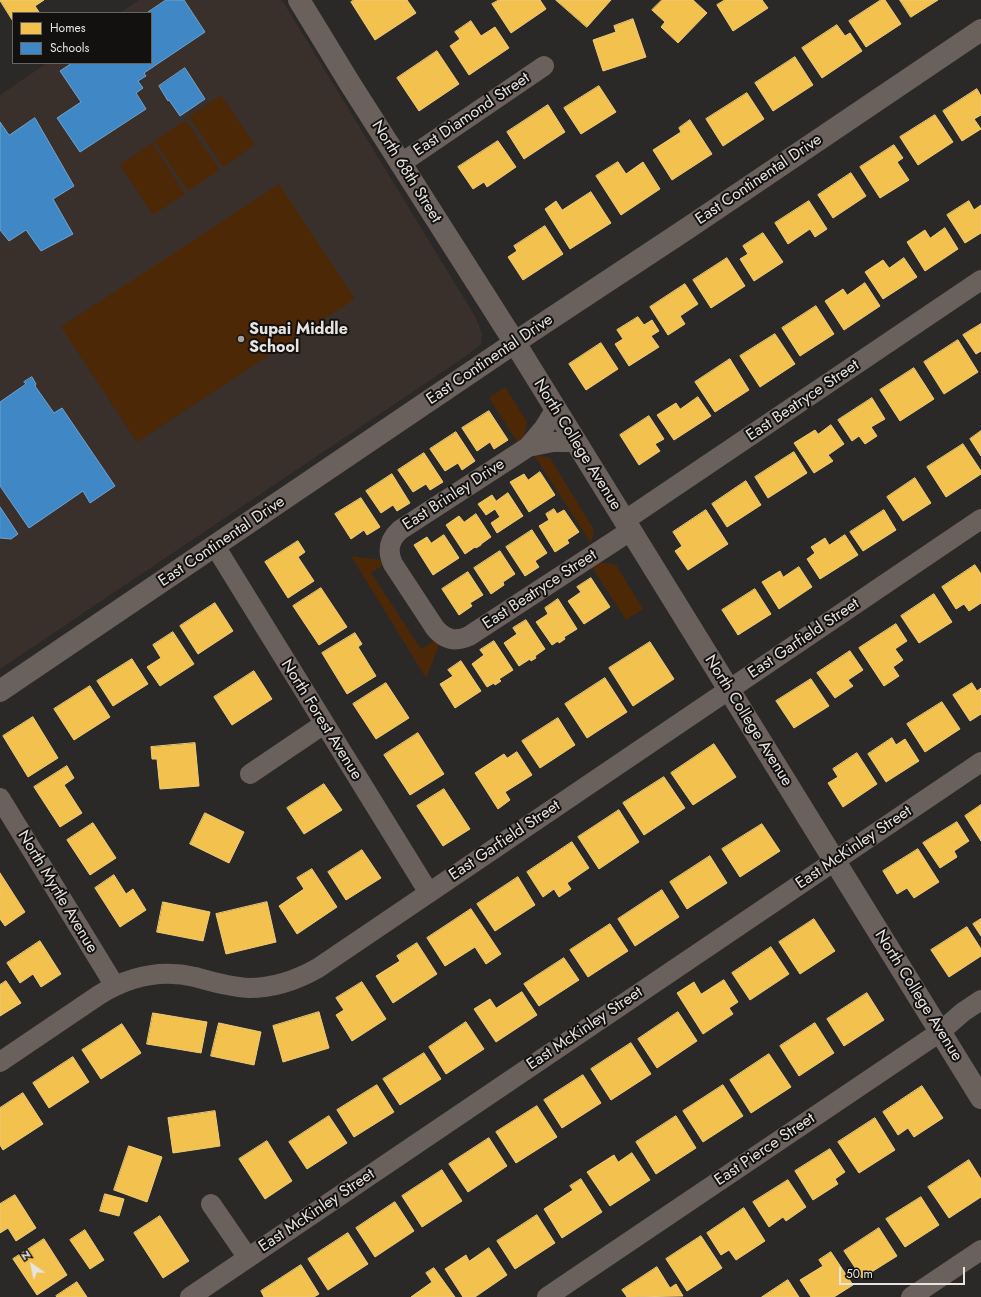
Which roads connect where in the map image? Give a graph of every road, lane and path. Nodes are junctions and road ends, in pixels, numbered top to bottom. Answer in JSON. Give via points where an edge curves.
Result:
{"nodes":[{"id":1,"x":299,"y":0,"type":"edge"},
{"id":2,"x":981,"y":30,"type":"edge"},
{"id":3,"x":544,"y":66,"type":"dead end"},
{"id":4,"x":400,"y":164,"type":"junction"},
{"id":5,"x":981,"y":280,"type":"edge"},
{"id":6,"x":515,"y":343,"type":"junction"},
{"id":7,"x":556,"y":410,"type":"junction"},
{"id":8,"x":576,"y":442,"type":"junction"},
{"id":9,"x":528,"y":447,"type":"junction"},
{"id":10,"x":981,"y":518,"type":"edge"},
{"id":11,"x":627,"y":526,"type":"junction"},
{"id":12,"x":214,"y":546,"type":"junction"},
{"id":13,"x":446,"y":638,"type":"joint"},
{"id":14,"x":729,"y":690,"type":"junction"},
{"id":15,"x":0,"y":691,"type":"edge"},
{"id":16,"x":324,"y":724,"type":"junction"},
{"id":17,"x":981,"y":762,"type":"edge"},
{"id":18,"x":250,"y":774,"type":"dead end"},
{"id":19,"x":0,"y":798,"type":"edge"},
{"id":20,"x":834,"y":861,"type":"junction"},
{"id":21,"x":429,"y":893,"type":"junction"},
{"id":22,"x":115,"y":986,"type":"junction"},
{"id":23,"x":981,"y":1000,"type":"edge"},
{"id":24,"x":940,"y":1032,"type":"junction"},
{"id":25,"x":0,"y":1062,"type":"edge"},
{"id":26,"x":981,"y":1098,"type":"edge"},
{"id":27,"x":211,"y":1204,"type":"dead end"},
{"id":28,"x":981,"y":1250,"type":"edge"},
{"id":29,"x":248,"y":1258,"type":"junction"},
{"id":30,"x":190,"y":1297,"type":"edge"},
{"id":31,"x":547,"y":1297,"type":"edge"},
{"id":32,"x":912,"y":1297,"type":"edge"}],
"edges":[{"from":1,"to":4,"type":"street","name":"North 68th Street"},
{"from":2,"to":6,"type":"street","name":"East Continental Drive"},
{"from":3,"to":4,"type":"street","name":"East Diamond Street"},
{"from":4,"to":6,"type":"street","name":"North 68th Street"},
{"from":5,"to":11,"type":"street","name":"East Beatryce Street"},
{"from":6,"to":7,"type":"street","name":"North College Avenue"},
{"from":6,"to":12,"type":"street","name":"East Continental Drive"},
{"from":7,"to":8,"type":"street","name":"North College Avenue"},
{"from":7,"to":9,"type":"street","name":"East Brinley Drive"},
{"from":8,"to":9,"type":"street","name":"East Brinley Drive","via":[[553,442]]},
{"from":8,"to":11,"type":"street","name":"North College Avenue"},
{"from":9,"to":13,"type":"street","name":"East Brinley Drive","via":[[400,530],[391,542],[390,557],[397,571],[435,628]]},
{"from":10,"to":14,"type":"street","name":"East Garfield Street"},
{"from":11,"to":13,"type":"street","name":"East Beatryce Street","via":[[469,636],[454,640]]},
{"from":11,"to":14,"type":"street","name":"North College Avenue"},
{"from":12,"to":15,"type":"street","name":"East Continental Drive"},
{"from":12,"to":16,"type":"street","name":"North Forest Avenue"},
{"from":14,"to":20,"type":"street","name":"North College Avenue"},
{"from":14,"to":21,"type":"street","name":"East Garfield Street"},
{"from":16,"to":18,"type":"street"},
{"from":16,"to":21,"type":"street","name":"North Forest Avenue"},
{"from":17,"to":20,"type":"street","name":"East McKinley Street"},
{"from":19,"to":22,"type":"street","name":"North Myrtle Avenue"},
{"from":20,"to":24,"type":"street","name":"North College Avenue"},
{"from":20,"to":29,"type":"street","name":"East McKinley Street"},
{"from":21,"to":22,"type":"street","name":"East Garfield Street","via":[[318,968],[279,984],[236,987],[195,977],[166,974],[138,978]]},
{"from":22,"to":25,"type":"street","name":"East Garfield Street"},
{"from":23,"to":24,"type":"street","name":"East Pierce Street"},
{"from":24,"to":26,"type":"street","name":"North College Avenue"},
{"from":24,"to":31,"type":"street","name":"East Pierce Street"},
{"from":27,"to":29,"type":"street"},
{"from":28,"to":32,"type":"street"},
{"from":29,"to":30,"type":"street","name":"East McKinley Street"}]}
